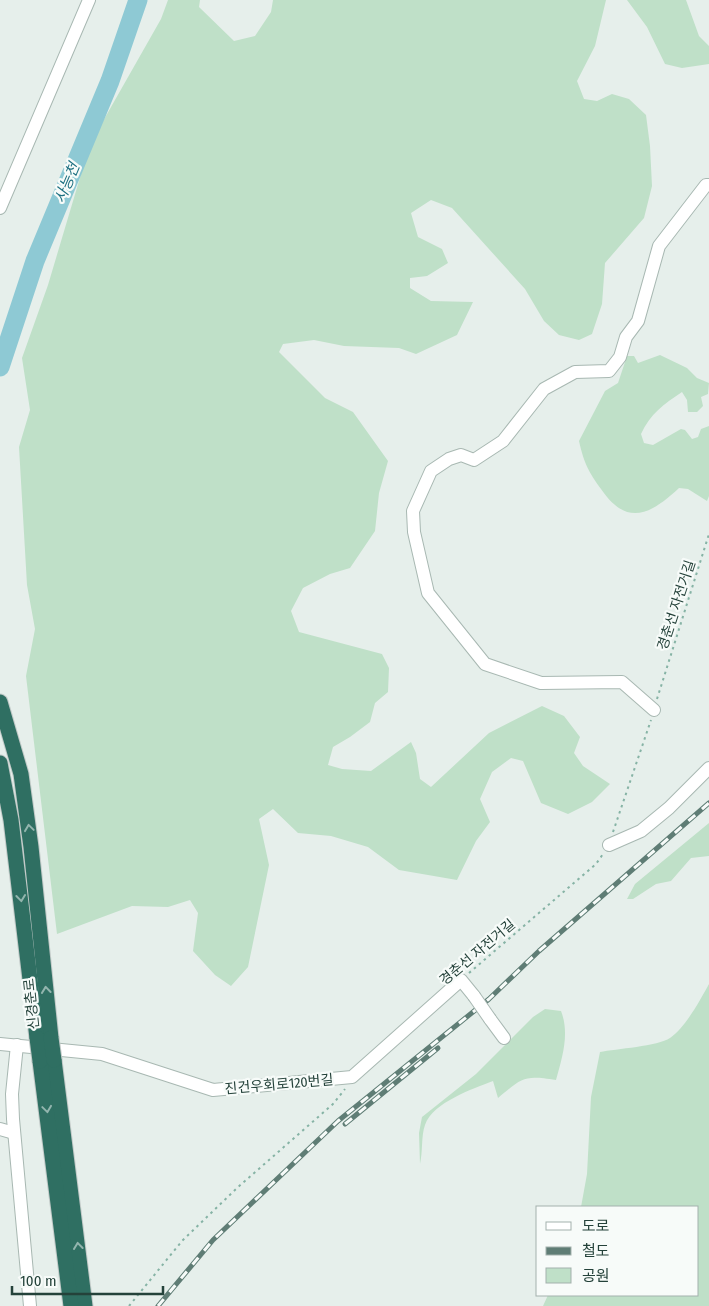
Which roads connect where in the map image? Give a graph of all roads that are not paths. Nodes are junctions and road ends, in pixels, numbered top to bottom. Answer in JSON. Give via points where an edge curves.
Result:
{"nodes":[{"id":1,"x":89,"y":0,"type":"edge"},
{"id":2,"x":709,"y":185,"type":"edge"},
{"id":3,"x":0,"y":208,"type":"edge"},
{"id":4,"x":0,"y":702,"type":"edge"},
{"id":5,"x":654,"y":710,"type":"road end"},
{"id":6,"x":0,"y":764,"type":"edge"},
{"id":7,"x":709,"y":768,"type":"edge"},
{"id":8,"x":609,"y":845,"type":"road end"},
{"id":9,"x":44,"y":1038,"type":"junction"},
{"id":10,"x":504,"y":1038,"type":"dead end"},
{"id":11,"x":0,"y":1044,"type":"edge"},
{"id":12,"x":17,"y":1045,"type":"junction"},
{"id":13,"x":47,"y":1061,"type":"junction"},
{"id":14,"x":0,"y":1129,"type":"edge"},
{"id":15,"x":14,"y":1133,"type":"junction"},
{"id":16,"x":84,"y":1300,"type":"edge"},
{"id":17,"x":30,"y":1306,"type":"edge"},
{"id":18,"x":71,"y":1306,"type":"edge"}],
"edges":[{"from":1,"to":3,"type":"street"},
{"from":2,"to":5,"type":"street","via":[[659,246],[638,321],[626,338],[620,357],[608,371],[574,372],[544,389],[503,441],[474,460],[461,456],[449,459],[431,471],[413,511],[414,532],[428,593],[485,664],[541,683],[622,682]]},
{"from":9,"to":4,"type":"highway","name":"신경춘로","one_way":true,"via":[[31,847],[21,774]]},
{"from":6,"to":9,"type":"highway","name":"신경춘로","one_way":true},
{"from":7,"to":8,"type":"street","via":[[641,830]]},
{"from":9,"to":13,"type":"highway","name":"신경춘로","bridge":true},
{"from":10,"to":12,"type":"street","name":"진건우회로120번길","bridge":true,"via":[[461,980],[352,1077],[213,1090],[102,1054]]},
{"from":11,"to":12,"type":"street","name":"진건우회로120번길"},
{"from":12,"to":15,"type":"street","via":[[12,1094]]},
{"from":16,"to":13,"type":"highway","name":"신경춘로","one_way":true},
{"from":13,"to":18,"type":"highway","name":"신경춘로","one_way":true},
{"from":14,"to":15,"type":"street"},
{"from":15,"to":17,"type":"street"}]}
